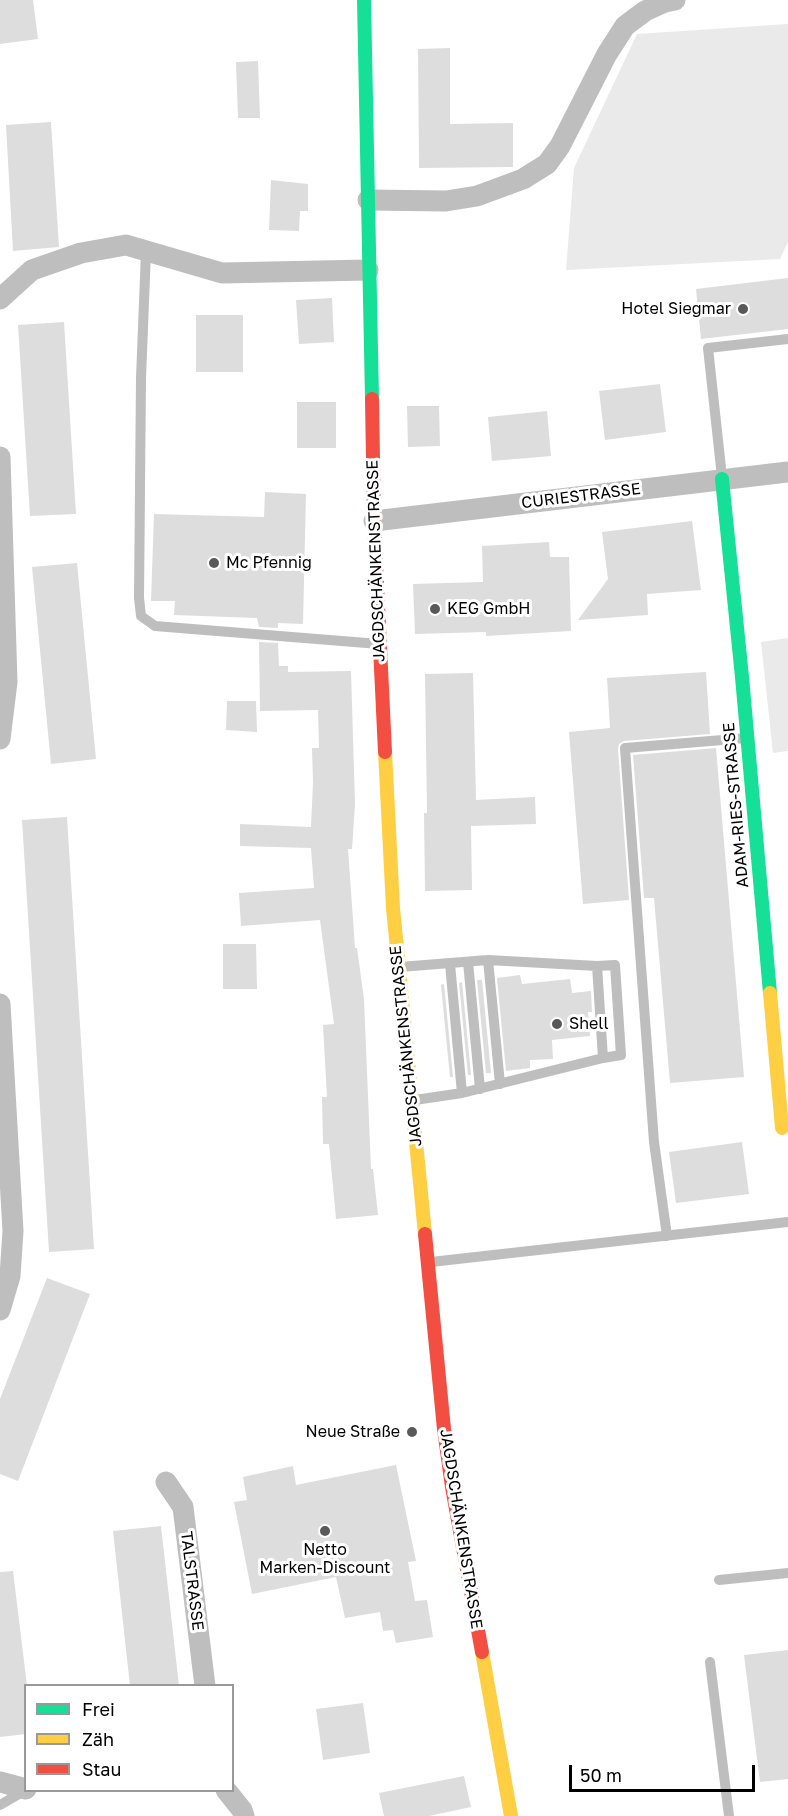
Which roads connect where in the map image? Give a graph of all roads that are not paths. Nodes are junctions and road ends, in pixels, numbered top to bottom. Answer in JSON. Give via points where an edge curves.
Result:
{"nodes":[{"id":1,"x":364,"y":0,"type":"edge"},
{"id":2,"x":675,"y":0,"type":"edge"},
{"id":3,"x":368,"y":200,"type":"junction"},
{"id":4,"x":146,"y":252,"type":"junction"},
{"id":5,"x":368,"y":270,"type":"junction"},
{"id":6,"x":0,"y":299,"type":"edge"},
{"id":7,"x":788,"y":339,"type":"edge"},
{"id":8,"x":0,"y":457,"type":"edge"},
{"id":9,"x":788,"y":472,"type":"edge"},
{"id":10,"x":722,"y":479,"type":"junction"},
{"id":11,"x":374,"y":521,"type":"junction"},
{"id":12,"x":379,"y":644,"type":"junction"},
{"id":13,"x":747,"y":738,"type":"junction"},
{"id":14,"x":0,"y":739,"type":"edge"},
{"id":15,"x":488,"y":960,"type":"junction"},
{"id":16,"x":468,"y":963,"type":"junction"},
{"id":17,"x":450,"y":964,"type":"junction"},
{"id":18,"x":597,"y":966,"type":"junction"},
{"id":19,"x":399,"y":968,"type":"junction"},
{"id":20,"x":0,"y":1004,"type":"edge"},
{"id":21,"x":603,"y":1058,"type":"junction"},
{"id":22,"x":500,"y":1084,"type":"junction"},
{"id":23,"x":480,"y":1089,"type":"junction"},
{"id":24,"x":462,"y":1094,"type":"junction"},
{"id":25,"x":412,"y":1100,"type":"junction"},
{"id":26,"x":782,"y":1128,"type":"dead end"},
{"id":27,"x":788,"y":1222,"type":"edge"},
{"id":28,"x":667,"y":1236,"type":"junction"},
{"id":29,"x":427,"y":1262,"type":"junction"},
{"id":30,"x":0,"y":1310,"type":"edge"},
{"id":31,"x":166,"y":1482,"type":"dead end"},
{"id":32,"x":788,"y":1573,"type":"edge"},
{"id":33,"x":719,"y":1580,"type":"dead end"},
{"id":34,"x":710,"y":1662,"type":"dead end"},
{"id":35,"x":206,"y":1684,"type":"edge"},
{"id":36,"x":0,"y":1782,"type":"edge"},
{"id":37,"x":24,"y":1789,"type":"edge"},
{"id":38,"x":24,"y":1791,"type":"edge"},
{"id":39,"x":227,"y":1792,"type":"edge"},
{"id":40,"x":0,"y":1805,"type":"edge"},
{"id":41,"x":244,"y":1816,"type":"edge"},
{"id":42,"x":511,"y":1816,"type":"edge"},
{"id":43,"x":729,"y":1816,"type":"edge"}],
"edges":[{"from":1,"to":3,"type":"main road","name":"JAGDSCHÄNKENSTRASSE"},
{"from":2,"to":3,"type":"street","via":[[645,11],[625,26],[547,164],[523,179],[477,196],[446,201]]},
{"from":3,"to":5,"type":"main road","name":"JAGDSCHÄNKENSTRASSE"},
{"from":4,"to":5,"type":"street","via":[[222,273]]},
{"from":4,"to":6,"type":"street","via":[[126,245],[81,253],[32,270]]},
{"from":4,"to":12,"type":"lane","via":[[141,378],[141,616],[155,626]]},
{"from":5,"to":11,"type":"main road","name":"JAGDSCHÄNKENSTRASSE"},
{"from":7,"to":10,"type":"lane","via":[[708,348]]},
{"from":8,"to":14,"type":"street","via":[[7,682]]},
{"from":9,"to":10,"type":"street","name":"CURIESTRASSE"},
{"from":10,"to":11,"type":"street","name":"CURIESTRASSE"},
{"from":10,"to":13,"type":"main road","name":"ADAM-RIES-STRASSE"},
{"from":11,"to":12,"type":"main road","name":"JAGDSCHÄNKENSTRASSE"},
{"from":12,"to":19,"type":"main road","name":"JAGDSCHÄNKENSTRASSE"},
{"from":13,"to":26,"type":"main road","name":"ADAM-RIES-STRASSE"},
{"from":13,"to":28,"type":"lane","via":[[626,748],[654,1142]]},
{"from":15,"to":16,"type":"lane"},
{"from":15,"to":18,"type":"lane"},
{"from":15,"to":22,"type":"lane"},
{"from":16,"to":17,"type":"lane"},
{"from":16,"to":23,"type":"lane"},
{"from":17,"to":19,"type":"lane"},
{"from":17,"to":24,"type":"lane"},
{"from":18,"to":21,"type":"lane"},
{"from":18,"to":21,"type":"lane","via":[[615,965],[621,1055]]},
{"from":19,"to":25,"type":"main road","name":"JAGDSCHÄNKENSTRASSE"},
{"from":20,"to":30,"type":"street","via":[[13,1231],[10,1276]]},
{"from":21,"to":22,"type":"lane"},
{"from":22,"to":23,"type":"lane"},
{"from":23,"to":24,"type":"lane"},
{"from":24,"to":25,"type":"lane"},
{"from":25,"to":29,"type":"main road","name":"JAGDSCHÄNKENSTRASSE"},
{"from":27,"to":28,"type":"lane"},
{"from":28,"to":29,"type":"lane"},
{"from":29,"to":42,"type":"main road","name":"JAGDSCHÄNKENSTRASSE","via":[[452,1487]]},
{"from":31,"to":35,"type":"street","name":"TALSTRASSE","via":[[183,1507]]},
{"from":32,"to":33,"type":"lane"},
{"from":34,"to":43,"type":"lane"},
{"from":36,"to":37,"type":"street"},
{"from":38,"to":40,"type":"lane"},
{"from":39,"to":41,"type":"street"}]}
